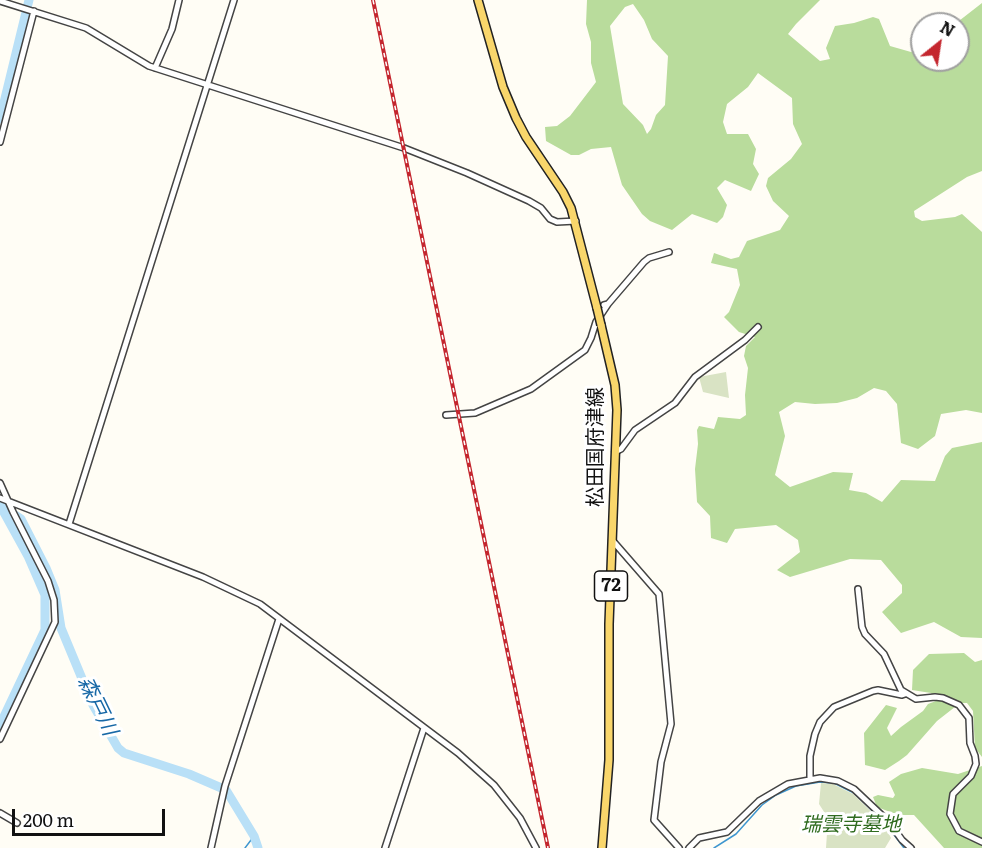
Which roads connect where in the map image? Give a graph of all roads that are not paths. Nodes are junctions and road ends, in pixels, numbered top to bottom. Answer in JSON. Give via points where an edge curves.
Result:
{"nodes":[{"id":1,"x":179,"y":0,"type":"edge"},
{"id":2,"x":234,"y":0,"type":"edge"},
{"id":3,"x":478,"y":0,"type":"edge"},
{"id":4,"x":0,"y":1,"type":"edge"},
{"id":5,"x":34,"y":11,"type":"junction"},
{"id":6,"x":155,"y":68,"type":"junction"},
{"id":7,"x":207,"y":85,"type":"junction"},
{"id":8,"x":0,"y":142,"type":"edge"},
{"id":9,"x":576,"y":221,"type":"junction"},
{"id":10,"x":669,"y":252,"type":"dead end"},
{"id":11,"x":608,"y":304,"type":"junction"},
{"id":12,"x":597,"y":307,"type":"junction"},
{"id":13,"x":758,"y":327,"type":"dead end"},
{"id":14,"x":591,"y":338,"type":"junction"},
{"id":15,"x":604,"y":339,"type":"junction"},
{"id":16,"x":446,"y":415,"type":"dead end"},
{"id":17,"x":615,"y":452,"type":"junction"},
{"id":18,"x":0,"y":483,"type":"edge"},
{"id":19,"x":0,"y":498,"type":"edge"},
{"id":20,"x":9,"y":501,"type":"junction"},
{"id":21,"x":69,"y":524,"type":"junction"},
{"id":22,"x":612,"y":540,"type":"junction"},
{"id":23,"x":858,"y":589,"type":"dead end"},
{"id":24,"x":279,"y":619,"type":"junction"},
{"id":25,"x":905,"y":694,"type":"junction"},
{"id":26,"x":424,"y":728,"type":"junction"},
{"id":27,"x":0,"y":739,"type":"edge"},
{"id":28,"x":810,"y":779,"type":"junction"},
{"id":29,"x":0,"y":813,"type":"edge"},
{"id":30,"x":17,"y":823,"type":"dead end"},
{"id":31,"x":982,"y":842,"type":"edge"},
{"id":32,"x":211,"y":848,"type":"edge"},
{"id":33,"x":385,"y":848,"type":"edge"},
{"id":34,"x":536,"y":848,"type":"edge"},
{"id":35,"x":602,"y":848,"type":"edge"},
{"id":36,"x":679,"y":848,"type":"edge"},
{"id":37,"x":689,"y":848,"type":"edge"},
{"id":38,"x":911,"y":848,"type":"edge"}],
"edges":[{"from":1,"to":6,"type":"street","via":[[172,29]]},
{"from":2,"to":7,"type":"street"},
{"from":3,"to":9,"type":"main road","name":"松田国府津線","number":"72","via":[[516,118],[563,192]]},
{"from":4,"to":5,"type":"street"},
{"from":5,"to":6,"type":"street","via":[[86,28]]},
{"from":5,"to":8,"type":"street"},
{"from":6,"to":7,"type":"street"},
{"from":7,"to":9,"type":"street","via":[[404,148],[529,201],[550,219]]},
{"from":7,"to":21,"type":"street"},
{"from":9,"to":12,"type":"main road","name":"松田国府津線","number":"72"},
{"from":10,"to":11,"type":"street","via":[[644,262]]},
{"from":11,"to":12,"type":"street"},
{"from":11,"to":14,"type":"street"},
{"from":12,"to":15,"type":"main road","name":"松田国府津線","number":"72","bridge":true},
{"from":13,"to":17,"type":"street","via":[[695,376],[675,403],[635,430]]},
{"from":14,"to":15,"type":"street"},
{"from":14,"to":16,"type":"street","via":[[585,350],[531,389],[475,413]]},
{"from":15,"to":17,"type":"main road","name":"松田国府津線","number":"72","via":[[615,385]]},
{"from":17,"to":22,"type":"main road","name":"松田国府津線","number":"72"},
{"from":18,"to":20,"type":"street"},
{"from":19,"to":20,"type":"street"},
{"from":20,"to":21,"type":"street"},
{"from":20,"to":27,"type":"street","via":[[48,581],[56,622]]},
{"from":21,"to":24,"type":"street","via":[[239,593]]},
{"from":22,"to":35,"type":"main road","name":"松田国府津線","number":"72","via":[[609,760]]},
{"from":22,"to":36,"type":"street","via":[[659,594],[671,724],[654,820]]},
{"from":23,"to":25,"type":"street","via":[[865,634],[884,654]]},
{"from":24,"to":26,"type":"street"},
{"from":24,"to":32,"type":"street","via":[[224,789]]},
{"from":25,"to":28,"type":"street","via":[[873,691],[834,707],[815,735]]},
{"from":25,"to":31,"type":"street","via":[[924,700],[943,698],[959,705],[969,718],[976,764],[971,776],[953,794],[950,814],[959,831]]},
{"from":26,"to":33,"type":"street"},
{"from":26,"to":34,"type":"street","via":[[494,785],[520,818]]},
{"from":28,"to":37,"type":"street","via":[[788,784],[759,801],[727,832],[699,838]]},
{"from":28,"to":38,"type":"street","via":[[828,778],[854,789]]},
{"from":29,"to":30,"type":"street"}]}
